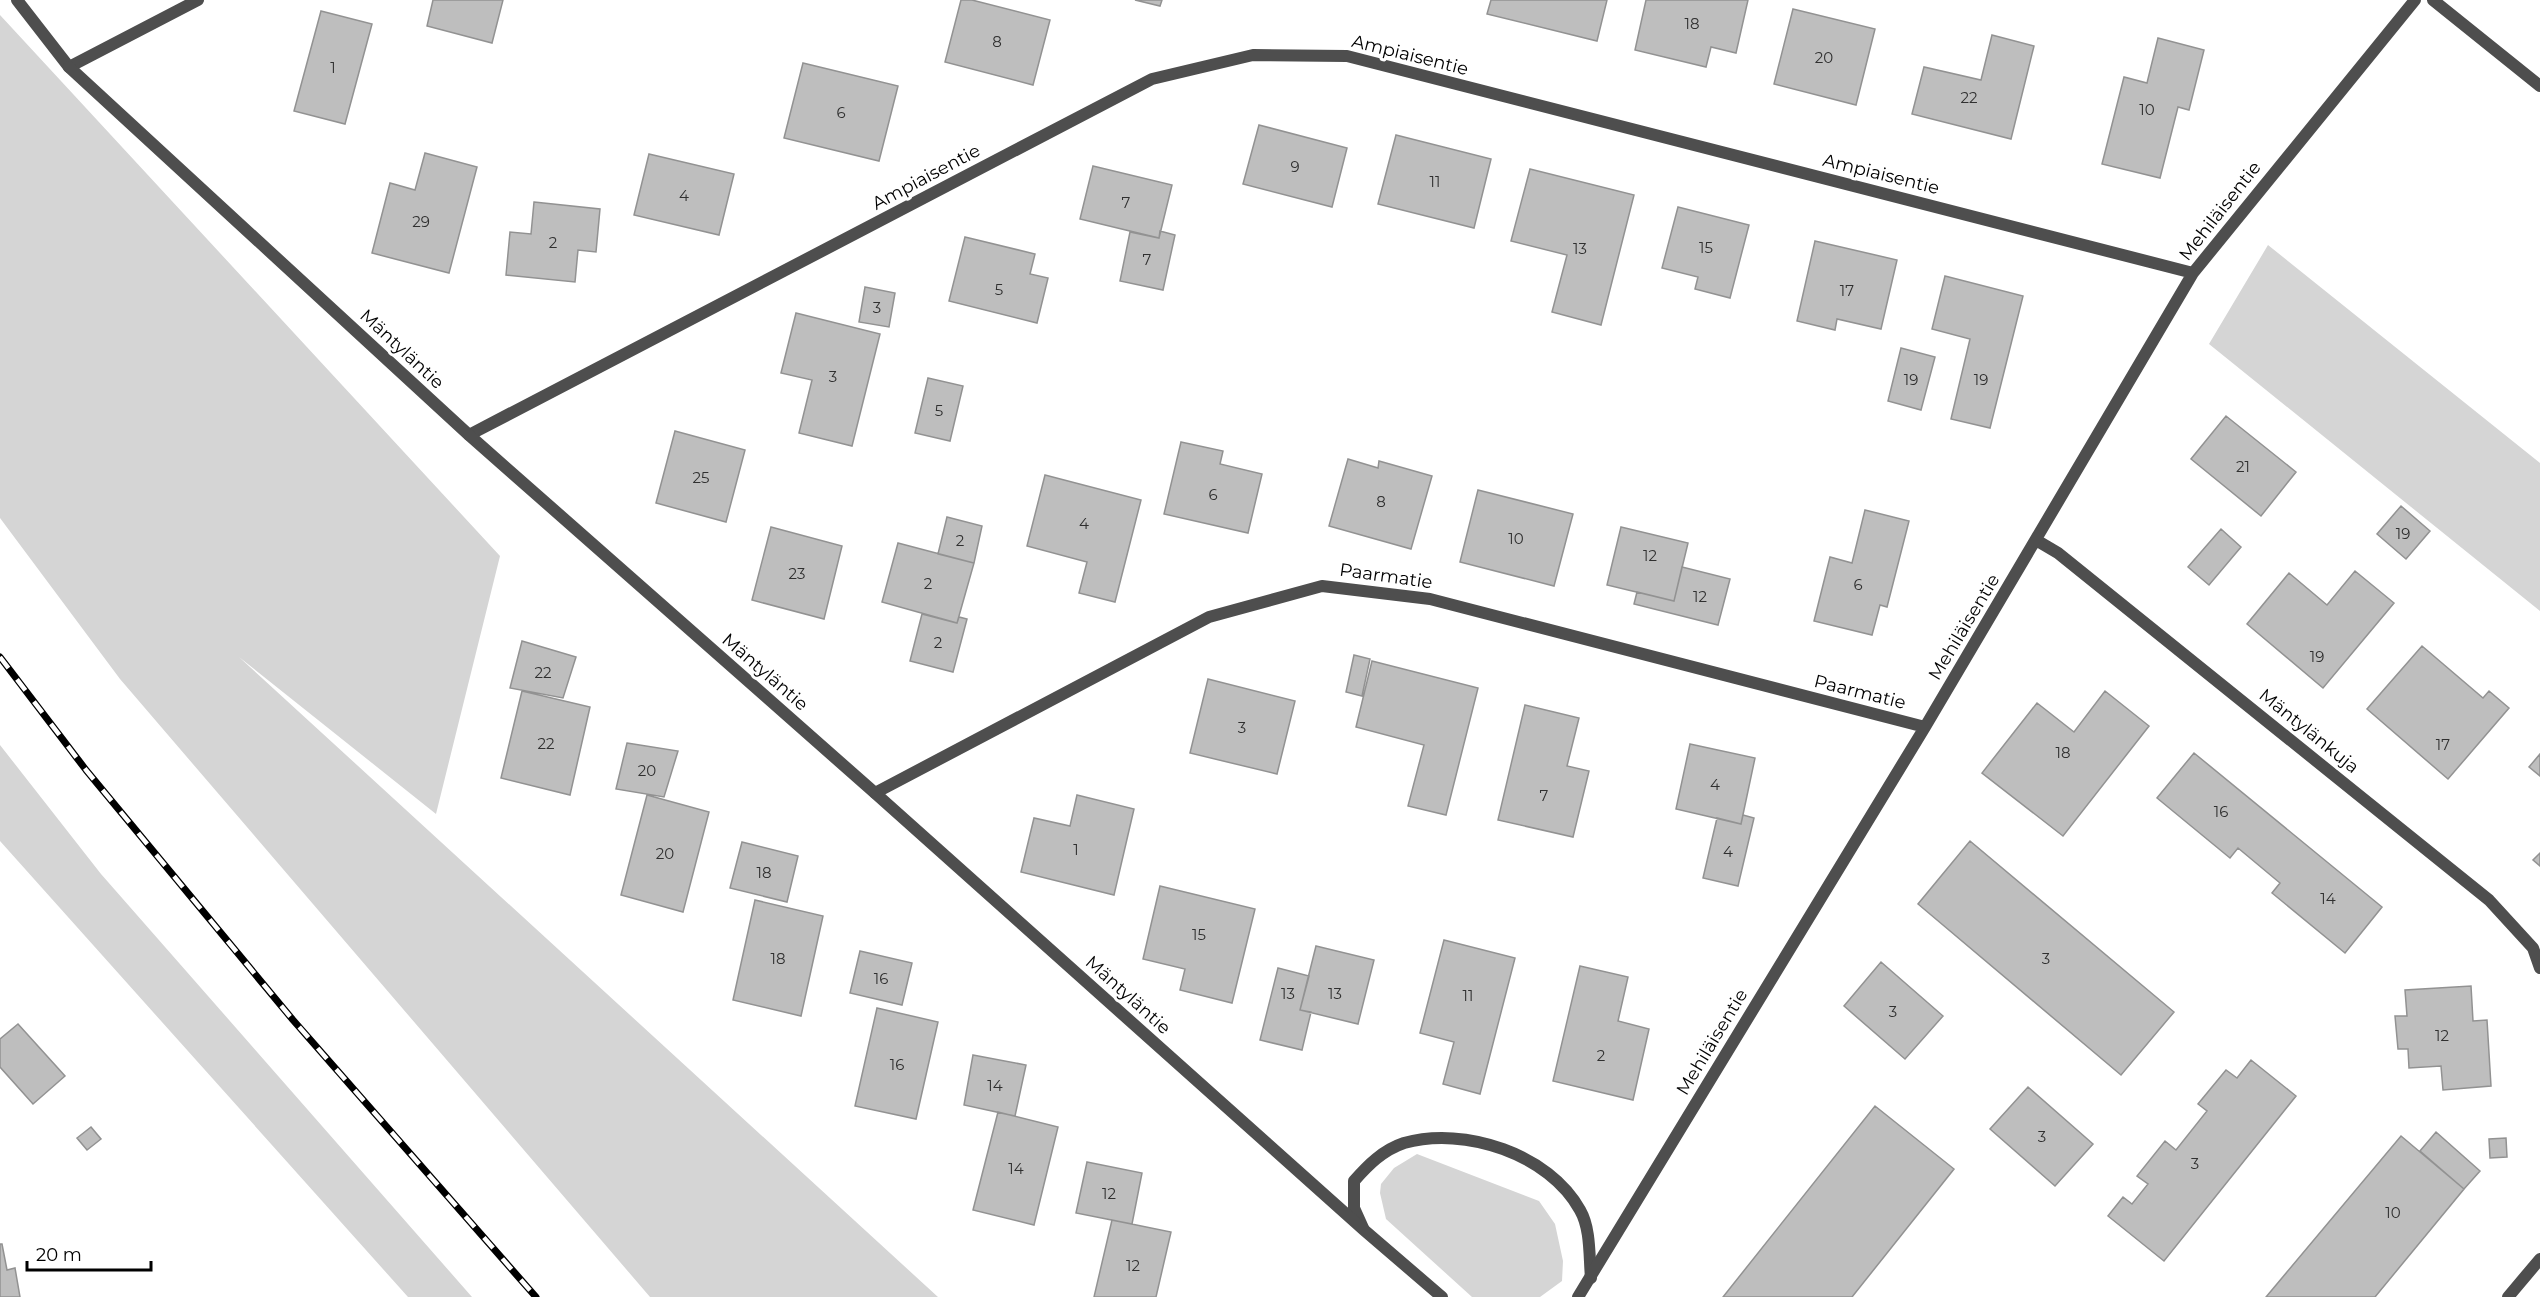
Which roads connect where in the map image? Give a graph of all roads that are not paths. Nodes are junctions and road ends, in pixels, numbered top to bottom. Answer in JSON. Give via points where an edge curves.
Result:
{"nodes":[{"id":1,"x":17,"y":0,"type":"edge"},
{"id":2,"x":198,"y":0,"type":"edge"},
{"id":3,"x":2415,"y":0,"type":"edge"},
{"id":4,"x":2433,"y":0,"type":"edge"},
{"id":5,"x":69,"y":67,"type":"junction"},
{"id":6,"x":2540,"y":86,"type":"edge"},
{"id":7,"x":2193,"y":273,"type":"junction"},
{"id":8,"x":469,"y":435,"type":"junction"},
{"id":9,"x":2036,"y":540,"type":"junction"},
{"id":10,"x":1924,"y":727,"type":"junction"},
{"id":11,"x":875,"y":793,"type":"junction"},
{"id":12,"x":2540,"y":968,"type":"edge"},
{"id":13,"x":1364,"y":1230,"type":"junction"},
{"id":14,"x":2540,"y":1259,"type":"edge"},
{"id":15,"x":1591,"y":1278,"type":"junction"},
{"id":16,"x":1442,"y":1297,"type":"edge"},
{"id":17,"x":1578,"y":1297,"type":"edge"},
{"id":18,"x":2508,"y":1297,"type":"edge"}],
"edges":[{"from":1,"to":5,"type":"street","name":"Mäntyläntie"},
{"from":2,"to":5,"type":"street"},
{"from":3,"to":7,"type":"street","name":"Mehiläisentie"},
{"from":4,"to":6,"type":"street"},
{"from":5,"to":8,"type":"street","name":"Mäntyläntie"},
{"from":7,"to":8,"type":"street","name":"Ampiaisentie","via":[[1347,56],[1253,55],[1152,79]]},
{"from":7,"to":9,"type":"street","name":"Mehiläisentie"},
{"from":8,"to":11,"type":"street","name":"Mäntyläntie"},
{"from":9,"to":10,"type":"street","name":"Mehiläisentie"},
{"from":9,"to":12,"type":"street","name":"Mäntylänkuja","via":[[2058,553],[2489,900],[2533,948]]},
{"from":10,"to":11,"type":"street","name":"Paarmatie","via":[[1430,599],[1322,586],[1209,617]]},
{"from":10,"to":15,"type":"street","name":"Mehiläisentie"},
{"from":11,"to":13,"type":"street","name":"Mäntyläntie"},
{"from":13,"to":15,"type":"street","via":[[1354,1208],[1354,1181],[1373,1159],[1403,1144],[1435,1138],[1468,1140],[1521,1157],[1565,1189],[1581,1212]]},
{"from":13,"to":16,"type":"street","name":"Mäntyläntie"},
{"from":14,"to":18,"type":"street"},
{"from":15,"to":17,"type":"street","name":"Mehiläisentie"}]}
